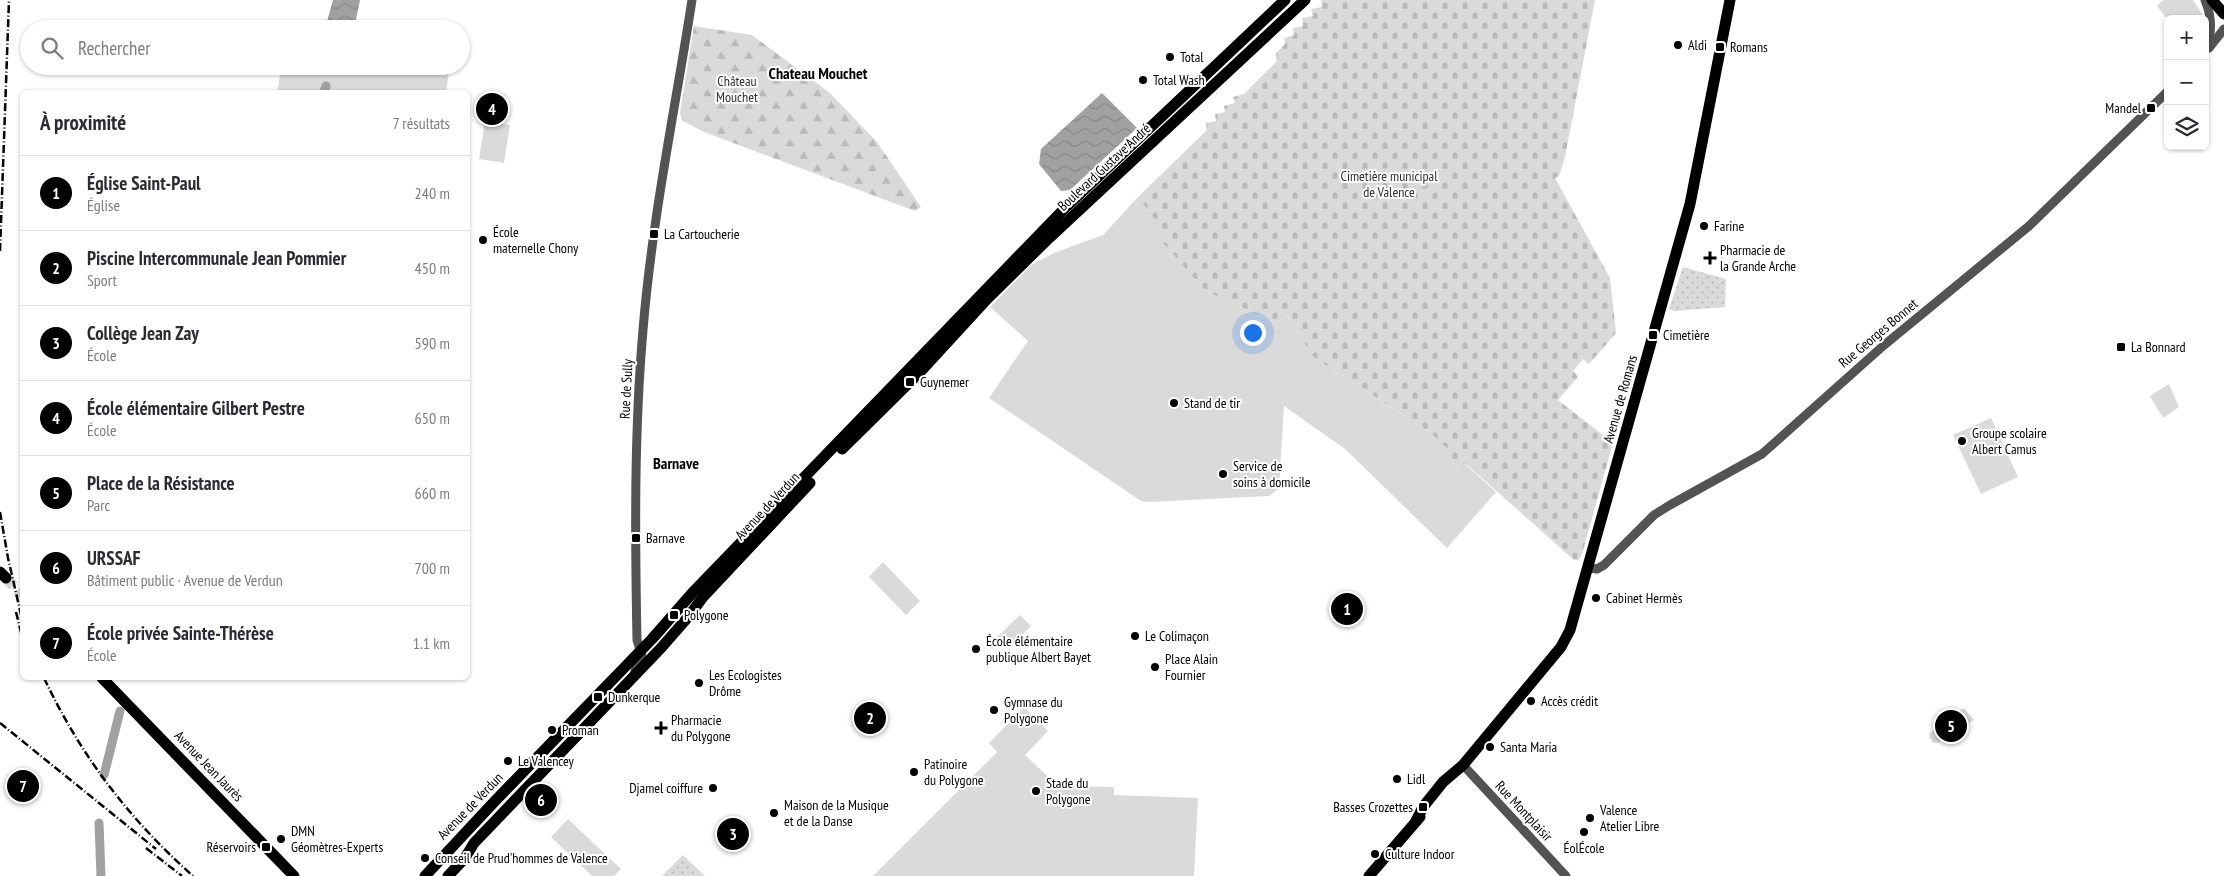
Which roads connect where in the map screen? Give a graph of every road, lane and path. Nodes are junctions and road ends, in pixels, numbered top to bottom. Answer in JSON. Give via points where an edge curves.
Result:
{"nodes":[{"id":1,"x":692,"y":0,"type":"edge"},
{"id":2,"x":1285,"y":0,"type":"edge"},
{"id":3,"x":1305,"y":0,"type":"edge"},
{"id":4,"x":1730,"y":0,"type":"edge"},
{"id":5,"x":2205,"y":0,"type":"edge"},
{"id":6,"x":2212,"y":0,"type":"edge"},
{"id":7,"x":2224,"y":14,"type":"edge"},
{"id":8,"x":2224,"y":28,"type":"edge"},
{"id":9,"x":2224,"y":40,"type":"edge"},
{"id":10,"x":2212,"y":41,"type":"junction"},
{"id":11,"x":2209,"y":45,"type":"edge"},
{"id":12,"x":2164,"y":95,"type":"edge"},
{"id":13,"x":935,"y":342,"type":"joint"},
{"id":14,"x":929,"y":362,"type":"joint"},
{"id":15,"x":1588,"y":568,"type":"junction"},
{"id":16,"x":641,"y":651,"type":"junction"},
{"id":17,"x":633,"y":676,"type":"junction"},
{"id":18,"x":104,"y":680,"type":"edge"},
{"id":19,"x":1461,"y":767,"type":"junction"},
{"id":20,"x":294,"y":876,"type":"edge"},
{"id":21,"x":425,"y":876,"type":"edge"},
{"id":22,"x":448,"y":876,"type":"edge"},
{"id":23,"x":1369,"y":876,"type":"edge"},
{"id":24,"x":1566,"y":876,"type":"edge"}],
"edges":[{"from":1,"to":16,"type":"street","name":"Rue de Sully","via":[[670,130],[643,329],[635,488],[637,640]]},
{"from":2,"to":13,"type":"main road","name":"Boulevard Gustave André","via":[[1065,208]]},
{"from":3,"to":14,"type":"main road","name":"Boulevard Gustave André","via":[[1046,241]]},
{"from":4,"to":15,"type":"main road","name":"Avenue de Romans","via":[[1695,181]]},
{"from":5,"to":10,"type":"street"},
{"from":6,"to":7,"type":"main road"},
{"from":8,"to":10,"type":"street"},
{"from":9,"to":10,"type":"street"},
{"from":10,"to":11,"type":"street"},
{"from":12,"to":15,"type":"street","name":"Rue Georges Bonnet","via":[[2029,226],[1809,410],[1762,454],[1670,505],[1654,516],[1604,565],[1597,569]]},
{"from":13,"to":16,"type":"main road","name":"Avenue de Verdun","via":[[695,590]]},
{"from":14,"to":17,"type":"main road","name":"Avenue de Verdun","via":[[835,456]]},
{"from":15,"to":19,"type":"main road","name":"Avenue de Romans","via":[[1570,630],[1561,647]]},
{"from":16,"to":17,"type":"street","name":"Avenue de Verdun"},
{"from":16,"to":21,"type":"main road","name":"Avenue de Verdun"},
{"from":17,"to":22,"type":"main road","name":"Avenue de Verdun","via":[[474,843],[466,858]]},
{"from":18,"to":20,"type":"main road","name":"Avenue Jean Jaurès"},
{"from":19,"to":23,"type":"main road","name":"Avenue de Romans","via":[[1443,782],[1416,821]]},
{"from":19,"to":24,"type":"street","name":"Rue Montplaisir"}]}
